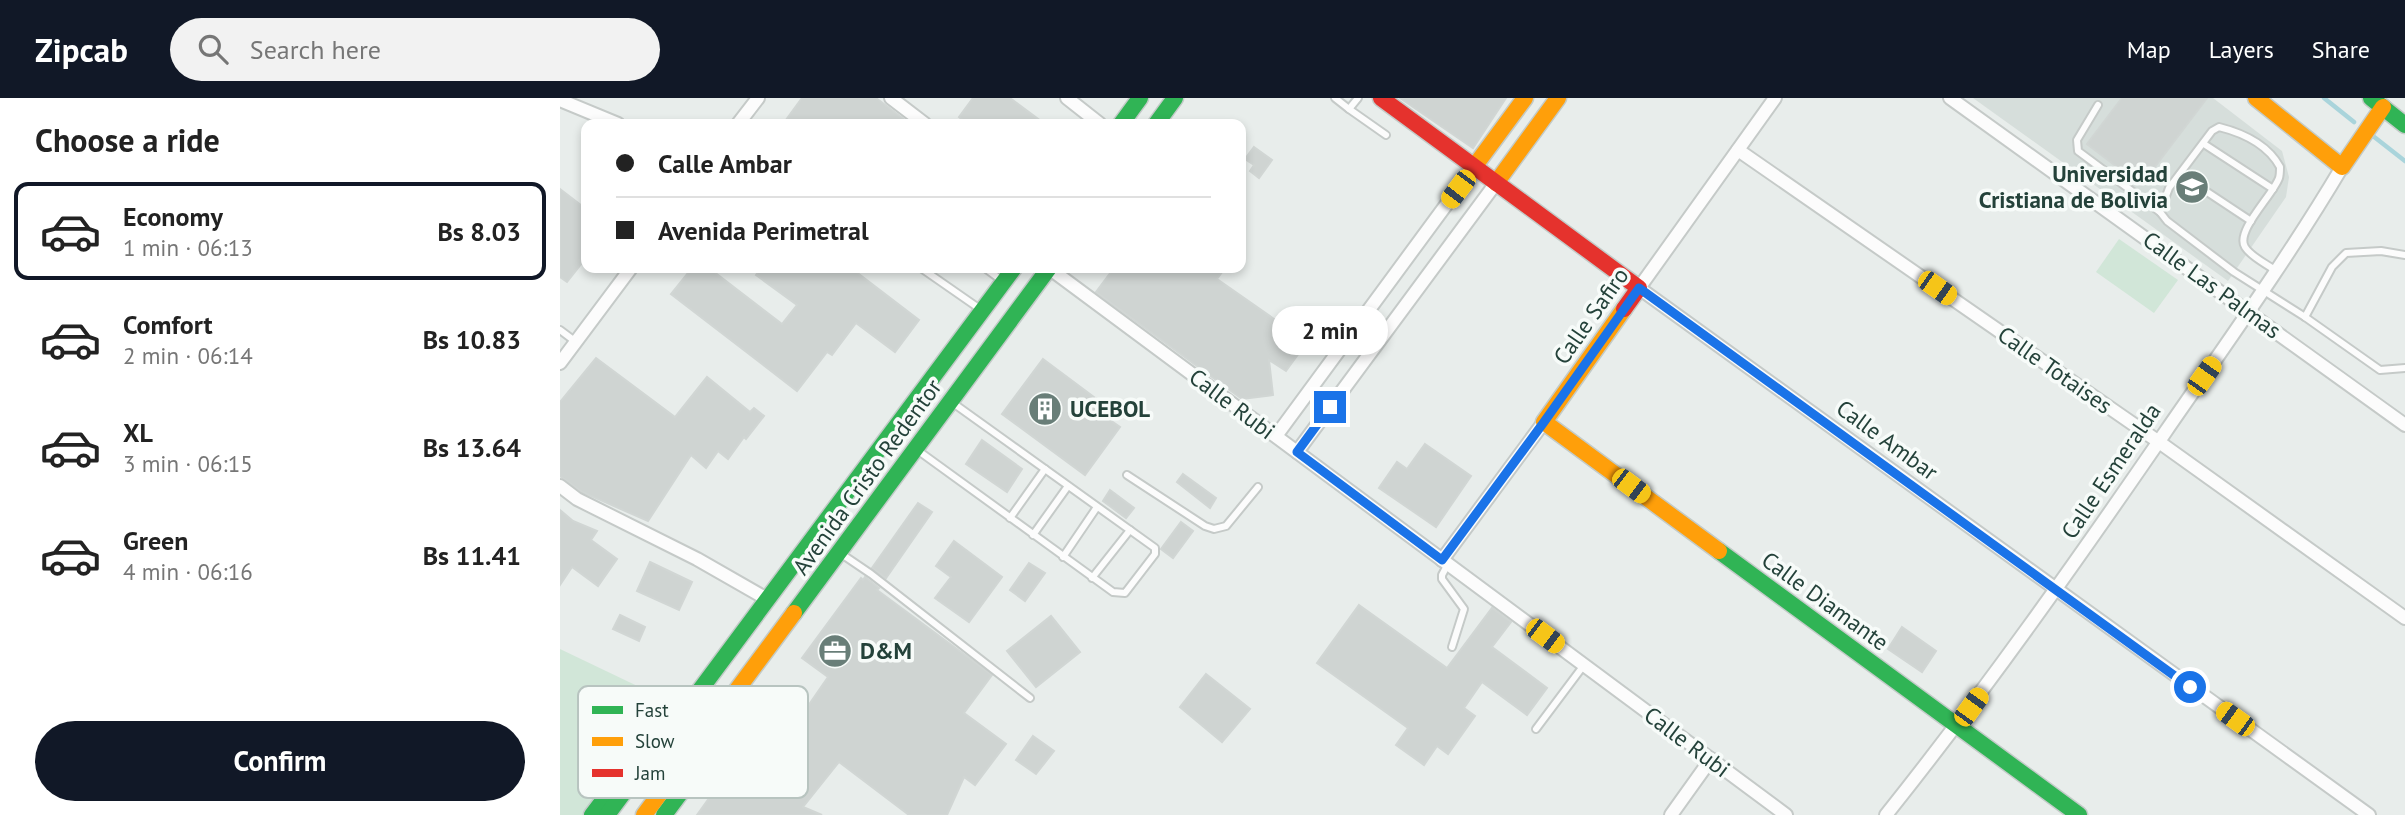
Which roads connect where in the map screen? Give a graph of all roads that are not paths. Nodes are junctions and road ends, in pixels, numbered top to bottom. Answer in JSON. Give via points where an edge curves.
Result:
{"nodes":[{"id":1,"x":758,"y":98,"type":"edge"},
{"id":2,"x":891,"y":98,"type":"edge"},
{"id":3,"x":1067,"y":98,"type":"edge"},
{"id":4,"x":1140,"y":98,"type":"edge"},
{"id":5,"x":1175,"y":98,"type":"edge"},
{"id":6,"x":1335,"y":98,"type":"edge"},
{"id":7,"x":1358,"y":98,"type":"edge"},
{"id":8,"x":1381,"y":98,"type":"edge"},
{"id":9,"x":1525,"y":98,"type":"edge"},
{"id":10,"x":1558,"y":98,"type":"edge"},
{"id":11,"x":1775,"y":98,"type":"edge"},
{"id":12,"x":1950,"y":98,"type":"edge"},
{"id":13,"x":2256,"y":98,"type":"edge"},
{"id":14,"x":560,"y":100,"type":"edge"},
{"id":15,"x":2377,"y":103,"type":"edge"},
{"id":16,"x":2098,"y":105,"type":"dead end"},
{"id":17,"x":1349,"y":109,"type":"junction"},
{"id":18,"x":606,"y":119,"type":"edge"},
{"id":19,"x":742,"y":119,"type":"edge"},
{"id":20,"x":918,"y":119,"type":"edge"},
{"id":21,"x":1094,"y":119,"type":"edge"},
{"id":22,"x":1125,"y":119,"type":"edge"},
{"id":23,"x":1160,"y":119,"type":"edge"},
{"id":24,"x":2405,"y":125,"type":"edge"},
{"id":25,"x":1386,"y":135,"type":"dead end"},
{"id":26,"x":2204,"y":144,"type":"junction"},
{"id":27,"x":1738,"y":150,"type":"junction"},
{"id":28,"x":1474,"y":167,"type":"junction"},
{"id":29,"x":2342,"y":167,"type":"junction"},
{"id":30,"x":2180,"y":174,"type":"junction"},
{"id":31,"x":1496,"y":183,"type":"junction"},
{"id":32,"x":2273,"y":189,"type":"junction"},
{"id":33,"x":2160,"y":212,"type":"junction"},
{"id":34,"x":2251,"y":221,"type":"junction"},
{"id":35,"x":2405,"y":255,"type":"edge"},
{"id":36,"x":2276,"y":271,"type":"junction"},
{"id":37,"x":627,"y":273,"type":"edge"},
{"id":38,"x":928,"y":273,"type":"edge"},
{"id":39,"x":1045,"y":273,"type":"edge"},
{"id":40,"x":1056,"y":273,"type":"edge"},
{"id":41,"x":1009,"y":274,"type":"edge"},
{"id":42,"x":1639,"y":288,"type":"junction"},
{"id":43,"x":2263,"y":290,"type":"junction"},
{"id":44,"x":982,"y":311,"type":"junction"},
{"id":45,"x":2249,"y":311,"type":"junction"},
{"id":46,"x":2305,"y":317,"type":"junction"},
{"id":47,"x":560,"y":330,"type":"edge"},
{"id":48,"x":576,"y":342,"type":"junction"},
{"id":49,"x":560,"y":363,"type":"edge"},
{"id":50,"x":2405,"y":368,"type":"edge"},
{"id":51,"x":950,"y":401,"type":"junction"},
{"id":52,"x":1544,"y":422,"type":"junction"},
{"id":53,"x":2405,"y":425,"type":"edge"},
{"id":54,"x":1276,"y":436,"type":"junction"},
{"id":55,"x":2159,"y":442,"type":"junction"},
{"id":56,"x":916,"y":448,"type":"junction"},
{"id":57,"x":1297,"y":452,"type":"junction"},
{"id":58,"x":1045,"y":470,"type":"junction"},
{"id":59,"x":1127,"y":475,"type":"dead end"},
{"id":60,"x":560,"y":486,"type":"edge"},
{"id":61,"x":1068,"y":486,"type":"junction"},
{"id":62,"x":1258,"y":488,"type":"dead end"},
{"id":63,"x":1097,"y":507,"type":"junction"},
{"id":64,"x":1010,"y":518,"type":"junction"},
{"id":65,"x":1130,"y":530,"type":"junction"},
{"id":66,"x":1033,"y":535,"type":"junction"},
{"id":67,"x":840,"y":552,"type":"junction"},
{"id":68,"x":1063,"y":557,"type":"junction"},
{"id":69,"x":1445,"y":562,"type":"junction"},
{"id":70,"x":1092,"y":578,"type":"junction"},
{"id":71,"x":2056,"y":591,"type":"junction"},
{"id":72,"x":767,"y":599,"type":"junction"},
{"id":73,"x":2405,"y":618,"type":"edge"},
{"id":74,"x":1451,"y":647,"type":"dead end"},
{"id":75,"x":1584,"y":665,"type":"junction"},
{"id":76,"x":703,"y":686,"type":"edge"},
{"id":77,"x":740,"y":686,"type":"edge"},
{"id":78,"x":1031,"y":698,"type":"dead end"},
{"id":79,"x":1956,"y":727,"type":"junction"},
{"id":80,"x":1536,"y":729,"type":"dead end"},
{"id":81,"x":1711,"y":759,"type":"junction"},
{"id":82,"x":605,"y":798,"type":"edge"},
{"id":83,"x":620,"y":798,"type":"edge"},
{"id":84,"x":658,"y":798,"type":"edge"},
{"id":85,"x":677,"y":798,"type":"edge"},
{"id":86,"x":592,"y":815,"type":"edge"},
{"id":87,"x":607,"y":815,"type":"edge"},
{"id":88,"x":645,"y":815,"type":"edge"},
{"id":89,"x":664,"y":815,"type":"edge"},
{"id":90,"x":1671,"y":815,"type":"edge"},
{"id":91,"x":1786,"y":815,"type":"edge"},
{"id":92,"x":1886,"y":815,"type":"edge"},
{"id":93,"x":2080,"y":815,"type":"edge"},
{"id":94,"x":2369,"y":815,"type":"edge"}],
"edges":[{"from":1,"to":19,"type":"street"},
{"from":2,"to":20,"type":"street"},
{"from":3,"to":21,"type":"street"},
{"from":4,"to":22,"type":"main road"},
{"from":5,"to":23,"type":"main road"},
{"from":6,"to":17,"type":"lane"},
{"from":7,"to":17,"type":"lane"},
{"from":8,"to":28,"type":"main road","name":"Calle Ambar"},
{"from":9,"to":28,"type":"main road"},
{"from":10,"to":31,"type":"main road"},
{"from":11,"to":27,"type":"street","name":"Calle Safiro"},
{"from":12,"to":45,"type":"street","name":"Calle Las Palmas"},
{"from":13,"to":29,"type":"main road"},
{"from":14,"to":18,"type":"street"},
{"from":15,"to":24,"type":"main road"},
{"from":15,"to":29,"type":"main road","name":"Calle Esmeralda"},
{"from":16,"to":33,"type":"lane","via":[[2077,141],[2078,151]]},
{"from":17,"to":25,"type":"lane"},
{"from":26,"to":30,"type":"lane"},
{"from":26,"to":32,"type":"lane"},
{"from":26,"to":32,"type":"lane","via":[[2219,127],[2249,138],[2267,150],[2280,167]]},
{"from":27,"to":42,"type":"street","name":"Calle Safiro"},
{"from":27,"to":55,"type":"street","name":"Calle Totaises"},
{"from":28,"to":31,"type":"main road","name":"Calle Ambar"},
{"from":28,"to":54,"type":"street"},
{"from":29,"to":36,"type":"street","name":"Calle Esmeralda"},
{"from":30,"to":33,"type":"lane"},
{"from":30,"to":34,"type":"lane"},
{"from":31,"to":42,"type":"main road","name":"Calle Ambar"},
{"from":31,"to":57,"type":"street"},
{"from":32,"to":34,"type":"lane"},
{"from":33,"to":43,"type":"lane"},
{"from":34,"to":36,"type":"lane","via":[[2243,244]]},
{"from":35,"to":46,"type":"lane","via":[[2346,253],[2332,267]]},
{"from":36,"to":43,"type":"street","name":"Calle Esmeralda"},
{"from":37,"to":48,"type":"street"},
{"from":38,"to":44,"type":"lane"},
{"from":39,"to":51,"type":"main road","name":"Avenida Cristo Redentor"},
{"from":40,"to":54,"type":"street","name":"Calle Rubi"},
{"from":41,"to":44,"type":"main road","name":"Avenida Cristo Redentor"},
{"from":42,"to":52,"type":"main road","name":"Calle Safiro"},
{"from":42,"to":71,"type":"street","name":"Calle Ambar"},
{"from":43,"to":45,"type":"street","name":"Calle Esmeralda"},
{"from":43,"to":46,"type":"lane"},
{"from":44,"to":72,"type":"main road","name":"Avenida Cristo Redentor"},
{"from":45,"to":53,"type":"street","name":"Calle Las Palmas"},
{"from":45,"to":55,"type":"street","name":"Calle Esmeralda"},
{"from":46,"to":50,"type":"lane","via":[[2380,370]]},
{"from":47,"to":48,"type":"lane"},
{"from":48,"to":49,"type":"street"},
{"from":51,"to":56,"type":"main road","name":"Avenida Cristo Redentor"},
{"from":51,"to":58,"type":"lane"},
{"from":52,"to":69,"type":"street","name":"Calle Safiro"},
{"from":52,"to":79,"type":"main road","name":"Calle Diamante"},
{"from":54,"to":57,"type":"street","name":"Calle Rubi"},
{"from":55,"to":71,"type":"street","name":"Calle Esmeralda"},
{"from":55,"to":73,"type":"street","name":"Calle Totaises"},
{"from":56,"to":64,"type":"lane"},
{"from":56,"to":67,"type":"main road","name":"Avenida Cristo Redentor"},
{"from":57,"to":69,"type":"street","name":"Calle Rubi"},
{"from":58,"to":61,"type":"lane"},
{"from":58,"to":64,"type":"lane"},
{"from":59,"to":62,"type":"lane","via":[[1214,529],[1226,526]]},
{"from":60,"to":72,"type":"street"},
{"from":61,"to":63,"type":"lane"},
{"from":61,"to":66,"type":"lane"},
{"from":63,"to":65,"type":"lane"},
{"from":63,"to":68,"type":"lane"},
{"from":64,"to":66,"type":"lane"},
{"from":65,"to":70,"type":"lane"},
{"from":65,"to":70,"type":"lane","via":[[1156,551],[1125,593],[1113,592]]},
{"from":66,"to":68,"type":"lane"},
{"from":67,"to":77,"type":"main road","name":"Avenida Cristo Redentor"},
{"from":67,"to":78,"type":"lane"},
{"from":68,"to":70,"type":"lane"},
{"from":69,"to":74,"type":"lane","via":[[1442,579],[1464,609]]},
{"from":69,"to":75,"type":"street","name":"Calle Rubi"},
{"from":71,"to":79,"type":"street","name":"Calle Esmeralda"},
{"from":71,"to":94,"type":"street","name":"Calle Ambar"},
{"from":72,"to":76,"type":"main road","name":"Avenida Cristo Redentor"},
{"from":75,"to":80,"type":"lane"},
{"from":75,"to":81,"type":"street","name":"Calle Rubi"},
{"from":79,"to":92,"type":"street","name":"Calle Esmeralda"},
{"from":79,"to":93,"type":"main road","name":"Calle Diamante"},
{"from":81,"to":90,"type":"street"},
{"from":81,"to":91,"type":"street","name":"Calle Rubi"},
{"from":82,"to":86,"type":"main road","name":"Avenida Cristo Redentor"},
{"from":83,"to":87,"type":"main road","name":"Avenida Cristo Redentor"},
{"from":84,"to":88,"type":"main road","name":"Avenida Cristo Redentor"},
{"from":85,"to":89,"type":"main road","name":"Avenida Cristo Redentor"}]}
